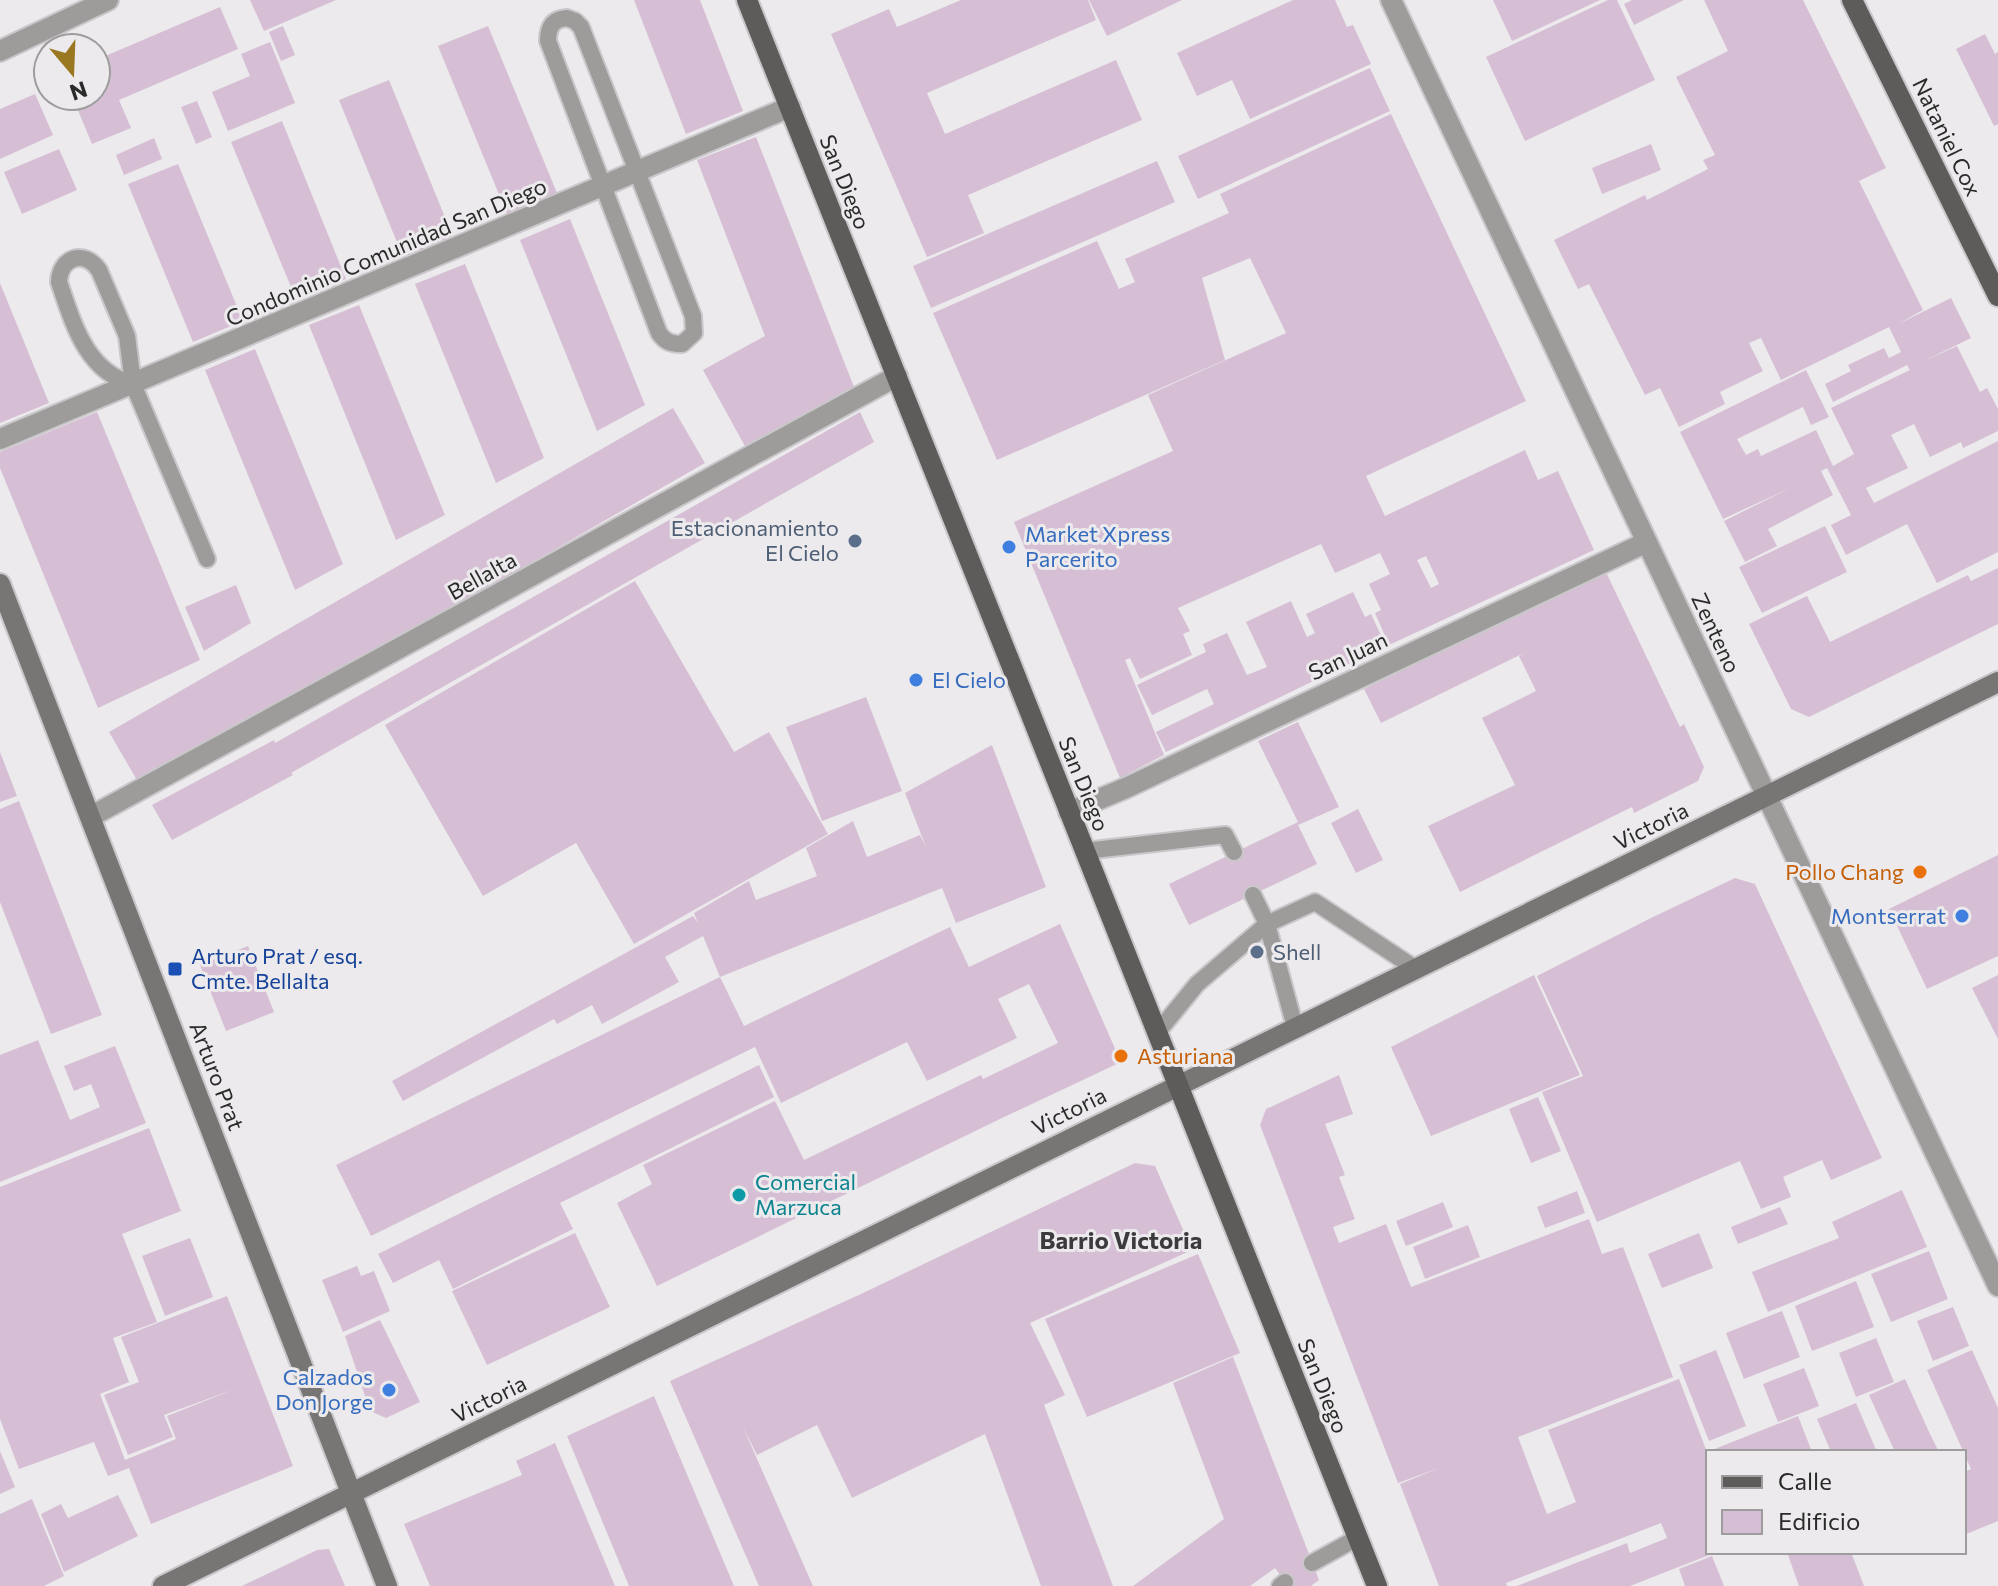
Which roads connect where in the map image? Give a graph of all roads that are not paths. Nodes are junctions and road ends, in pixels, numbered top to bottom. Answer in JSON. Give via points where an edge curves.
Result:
{"nodes":[{"id":1,"x":108,"y":0,"type":"edge"},
{"id":2,"x":747,"y":0,"type":"edge"},
{"id":3,"x":1391,"y":0,"type":"edge"},
{"id":4,"x":1852,"y":0,"type":"edge"},
{"id":5,"x":0,"y":51,"type":"edge"},
{"id":6,"x":790,"y":107,"type":"junction"},
{"id":7,"x":637,"y":172,"type":"junction"},
{"id":8,"x":603,"y":186,"type":"junction"},
{"id":9,"x":1998,"y":296,"type":"edge"},
{"id":10,"x":897,"y":376,"type":"junction"},
{"id":11,"x":133,"y":384,"type":"junction"},
{"id":12,"x":0,"y":439,"type":"edge"},
{"id":13,"x":1647,"y":542,"type":"junction"},
{"id":14,"x":207,"y":559,"type":"dead end"},
{"id":15,"x":0,"y":584,"type":"edge"},
{"id":16,"x":1998,"y":682,"type":"edge"},
{"id":17,"x":1765,"y":796,"type":"junction"},
{"id":18,"x":1069,"y":812,"type":"junction"},
{"id":19,"x":90,"y":817,"type":"junction"},
{"id":20,"x":1085,"y":851,"type":"junction"},
{"id":21,"x":1234,"y":852,"type":"dead end"},
{"id":22,"x":1253,"y":895,"type":"dead end"},
{"id":23,"x":1267,"y":924,"type":"junction"},
{"id":24,"x":1416,"y":969,"type":"junction"},
{"id":25,"x":1295,"y":1027,"type":"junction"},
{"id":26,"x":1157,"y":1033,"type":"junction"},
{"id":27,"x":1178,"y":1085,"type":"junction"},
{"id":28,"x":1998,"y":1286,"type":"edge"},
{"id":29,"x":351,"y":1493,"type":"junction"},
{"id":30,"x":1357,"y":1538,"type":"junction"},
{"id":31,"x":1312,"y":1563,"type":"dead end"},
{"id":32,"x":163,"y":1586,"type":"edge"},
{"id":33,"x":387,"y":1586,"type":"edge"},
{"id":34,"x":1377,"y":1586,"type":"edge"}],
"edges":[{"from":1,"to":5,"type":"street"},
{"from":2,"to":6,"type":"main road","name":"San Diego"},
{"from":3,"to":13,"type":"street","name":"Zenteno"},
{"from":4,"to":9,"type":"main road","name":"Nataniel Cox"},
{"from":6,"to":7,"type":"street","name":"Condominio Comunidad San Diego"},
{"from":6,"to":10,"type":"main road","name":"San Diego"},
{"from":7,"to":8,"type":"street","name":"Condominio Comunidad San Diego"},
{"from":7,"to":8,"type":"lane","via":[[581,27],[558,19],[548,41]]},
{"from":7,"to":8,"type":"lane","via":[[695,324],[694,333],[682,344],[672,344],[659,333]]},
{"from":8,"to":11,"type":"street","name":"Condominio Comunidad San Diego"},
{"from":10,"to":18,"type":"main road","name":"San Diego"},
{"from":10,"to":19,"type":"street","name":"Bellalta"},
{"from":11,"to":11,"type":"lane","via":[[127,336],[99,270],[93,261],[75,257],[65,262],[59,282],[94,362]]},
{"from":11,"to":12,"type":"street","name":"Condominio Comunidad San Diego"},
{"from":11,"to":14,"type":"lane"},
{"from":13,"to":17,"type":"street","name":"Zenteno"},
{"from":13,"to":18,"type":"street","name":"San Juan"},
{"from":15,"to":19,"type":"street","name":"Arturo Prat"},
{"from":16,"to":17,"type":"street","name":"Victoria"},
{"from":17,"to":24,"type":"street","name":"Victoria"},
{"from":17,"to":28,"type":"street","name":"Zenteno"},
{"from":18,"to":20,"type":"main road","name":"San Diego"},
{"from":19,"to":29,"type":"street","name":"Arturo Prat"},
{"from":20,"to":21,"type":"lane","via":[[1225,835]]},
{"from":20,"to":26,"type":"main road","name":"San Diego"},
{"from":22,"to":23,"type":"lane"},
{"from":23,"to":24,"type":"lane","via":[[1315,902]]},
{"from":23,"to":25,"type":"lane"},
{"from":23,"to":26,"type":"lane","via":[[1197,984]]},
{"from":24,"to":25,"type":"street","name":"Victoria"},
{"from":25,"to":27,"type":"street","name":"Victoria"},
{"from":26,"to":27,"type":"main road","name":"San Diego"},
{"from":27,"to":29,"type":"street","name":"Victoria"},
{"from":27,"to":30,"type":"main road","name":"San Diego"},
{"from":29,"to":32,"type":"street","name":"Victoria"},
{"from":29,"to":33,"type":"street","name":"Arturo Prat"},
{"from":30,"to":31,"type":"lane"},
{"from":30,"to":34,"type":"main road","name":"San Diego"}]}
